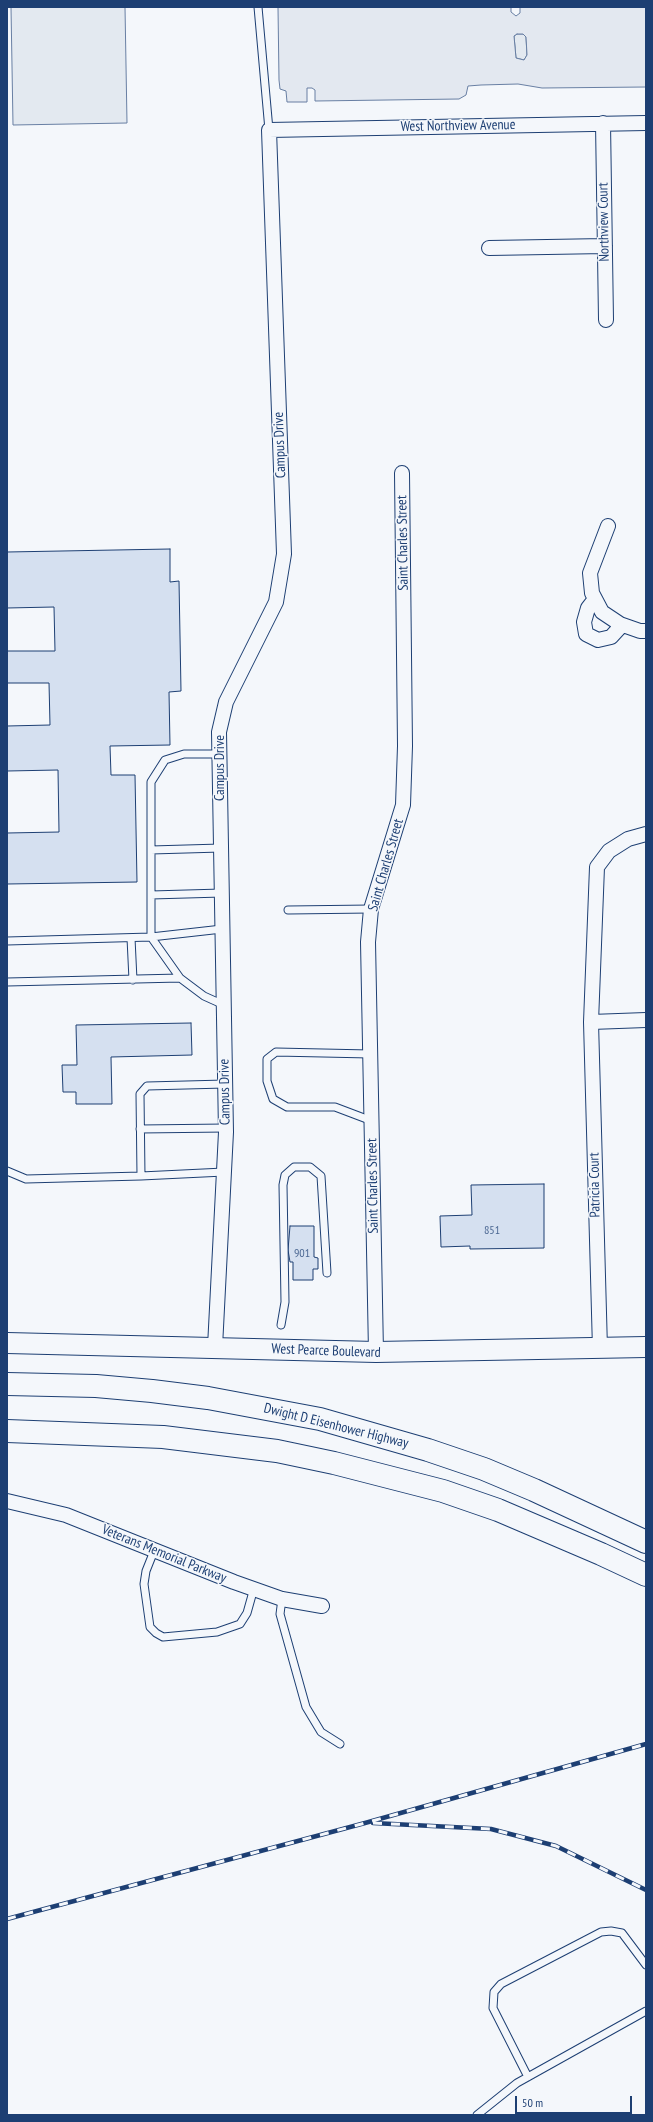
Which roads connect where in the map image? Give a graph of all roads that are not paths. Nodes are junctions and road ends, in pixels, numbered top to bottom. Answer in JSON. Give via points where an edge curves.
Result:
{"nodes":[{"id":1,"x":258,"y":7,"type":"edge"},
{"id":2,"x":603,"y":123,"type":"junction"},
{"id":3,"x":646,"y":123,"type":"edge"},
{"id":4,"x":269,"y":130,"type":"junction"},
{"id":5,"x":605,"y":246,"type":"junction"},
{"id":6,"x":489,"y":248,"type":"dead end"},
{"id":7,"x":606,"y":320,"type":"dead end"},
{"id":8,"x":402,"y":473,"type":"dead end"},
{"id":9,"x":608,"y":526,"type":"dead end"},
{"id":10,"x":595,"y":599,"type":"junction"},
{"id":11,"x":622,"y":625,"type":"junction"},
{"id":12,"x":646,"y":631,"type":"edge"},
{"id":13,"x":219,"y":754,"type":"junction"},
{"id":14,"x":646,"y":834,"type":"edge"},
{"id":15,"x":221,"y":848,"type":"junction"},
{"id":16,"x":151,"y":850,"type":"junction"},
{"id":17,"x":222,"y":893,"type":"junction"},
{"id":18,"x":151,"y":895,"type":"junction"},
{"id":19,"x":371,"y":909,"type":"junction"},
{"id":20,"x":288,"y":910,"type":"dead end"},
{"id":21,"x":222,"y":929,"type":"junction"},
{"id":22,"x":151,"y":937,"type":"junction"},
{"id":23,"x":131,"y":938,"type":"junction"},
{"id":24,"x":7,"y":941,"type":"edge"},
{"id":25,"x":180,"y":978,"type":"junction"},
{"id":26,"x":133,"y":980,"type":"junction"},
{"id":27,"x":7,"y":982,"type":"edge"},
{"id":28,"x":224,"y":1005,"type":"junction"},
{"id":29,"x":646,"y":1020,"type":"edge"},
{"id":30,"x":591,"y":1022,"type":"junction"},
{"id":31,"x":370,"y":1054,"type":"junction"},
{"id":32,"x":225,"y":1084,"type":"junction"},
{"id":33,"x":372,"y":1121,"type":"junction"},
{"id":34,"x":226,"y":1128,"type":"junction"},
{"id":35,"x":140,"y":1129,"type":"junction"},
{"id":36,"x":7,"y":1171,"type":"edge"},
{"id":37,"x":224,"y":1172,"type":"junction"},
{"id":38,"x":141,"y":1176,"type":"junction"},
{"id":39,"x":328,"y":1273,"type":"dead end"},
{"id":40,"x":281,"y":1325,"type":"dead end"},
{"id":41,"x":7,"y":1343,"type":"edge"},
{"id":42,"x":215,"y":1347,"type":"junction"},
{"id":43,"x":646,"y":1347,"type":"edge"},
{"id":44,"x":600,"y":1348,"type":"junction"},
{"id":45,"x":376,"y":1352,"type":"junction"},
{"id":46,"x":7,"y":1384,"type":"edge"},
{"id":47,"x":7,"y":1431,"type":"edge"},
{"id":48,"x":7,"y":1501,"type":"edge"},
{"id":49,"x":646,"y":1542,"type":"edge"},
{"id":50,"x":154,"y":1551,"type":"junction"},
{"id":51,"x":646,"y":1576,"type":"edge"},
{"id":52,"x":254,"y":1588,"type":"junction"},
{"id":53,"x":282,"y":1599,"type":"junction"},
{"id":54,"x":322,"y":1606,"type":"dead end"},
{"id":55,"x":340,"y":1744,"type":"dead end"},
{"id":56,"x":646,"y":1965,"type":"edge"},
{"id":57,"x":646,"y":2011,"type":"edge"},
{"id":58,"x":528,"y":2077,"type":"junction"},
{"id":59,"x":477,"y":2115,"type":"edge"}],
"edges":[{"from":1,"to":4,"type":"lane"},
{"from":2,"to":3,"type":"street","name":"West Northview Avenue"},
{"from":2,"to":4,"type":"street","name":"West Northview Avenue"},
{"from":2,"to":5,"type":"street","name":"Northview Court"},
{"from":4,"to":13,"type":"street","name":"Campus Drive","via":[[284,554],[276,602],[226,702],[219,732]]},
{"from":5,"to":6,"type":"street"},
{"from":5,"to":7,"type":"street","name":"Northview Court"},
{"from":8,"to":19,"type":"street","name":"Saint Charles Street","via":[[405,746],[403,805]]},
{"from":9,"to":10,"type":"street","via":[[590,573]]},
{"from":10,"to":11,"type":"street","via":[[602,612]]},
{"from":10,"to":11,"type":"street","via":[[588,608],[584,622],[586,634],[598,640],[611,637]]},
{"from":11,"to":12,"type":"street"},
{"from":13,"to":15,"type":"street","name":"Campus Drive"},
{"from":13,"to":16,"type":"lane","via":[[184,754],[165,760],[151,782]]},
{"from":14,"to":30,"type":"street","name":"Patricia Court","via":[[628,839],[609,851],[597,867]]},
{"from":15,"to":16,"type":"lane"},
{"from":15,"to":17,"type":"street","name":"Campus Drive"},
{"from":16,"to":18,"type":"lane"},
{"from":17,"to":18,"type":"lane"},
{"from":17,"to":21,"type":"street","name":"Campus Drive"},
{"from":18,"to":22,"type":"lane"},
{"from":19,"to":20,"type":"lane"},
{"from":19,"to":31,"type":"street","name":"Saint Charles Street","via":[[368,942]]},
{"from":21,"to":22,"type":"lane"},
{"from":21,"to":28,"type":"street","name":"Campus Drive"},
{"from":22,"to":23,"type":"lane"},
{"from":22,"to":25,"type":"lane"},
{"from":23,"to":24,"type":"lane"},
{"from":23,"to":26,"type":"lane"},
{"from":25,"to":26,"type":"lane"},
{"from":25,"to":28,"type":"lane","via":[[204,996]]},
{"from":26,"to":27,"type":"lane"},
{"from":28,"to":32,"type":"street","name":"Campus Drive"},
{"from":29,"to":30,"type":"street"},
{"from":30,"to":44,"type":"street","name":"Patricia Court"},
{"from":31,"to":33,"type":"street","name":"Saint Charles Street"},
{"from":31,"to":33,"type":"lane","via":[[276,1052],[267,1059],[267,1081],[273,1099],[286,1107],[335,1107]]},
{"from":32,"to":34,"type":"street","name":"Campus Drive"},
{"from":32,"to":35,"type":"lane","via":[[147,1086],[140,1094]]},
{"from":33,"to":45,"type":"street","name":"Saint Charles Street"},
{"from":34,"to":35,"type":"lane"},
{"from":34,"to":37,"type":"street","name":"Campus Drive"},
{"from":35,"to":38,"type":"lane"},
{"from":36,"to":38,"type":"lane","via":[[26,1179]]},
{"from":37,"to":38,"type":"lane"},
{"from":37,"to":42,"type":"street","name":"Campus Drive"},
{"from":39,"to":40,"type":"lane","via":[[321,1176],[310,1167],[294,1167],[286,1175],[283,1185],[285,1302]]},
{"from":41,"to":42,"type":"main road","name":"West Pearce Boulevard"},
{"from":42,"to":45,"type":"main road","name":"West Pearce Boulevard"},
{"from":43,"to":44,"type":"main road","name":"West Pearce Boulevard"},
{"from":44,"to":45,"type":"main road","name":"West Pearce Boulevard"},
{"from":46,"to":49,"type":"highway","name":"Dwight D Eisenhower Highway","via":[[96,1386],[152,1391],[208,1398],[320,1419],[484,1469],[541,1492]]},
{"from":47,"to":51,"type":"highway","via":[[170,1438],[277,1451],[334,1463],[443,1491],[498,1510]]},
{"from":48,"to":50,"type":"street","name":"Veterans Memorial Parkway","via":[[66,1515]]},
{"from":50,"to":52,"type":"street","name":"Veterans Memorial Parkway"},
{"from":50,"to":52,"type":"lane","via":[[144,1584],[150,1627],[163,1637],[217,1632],[240,1624],[247,1613]]},
{"from":52,"to":53,"type":"street","name":"Veterans Memorial Parkway"},
{"from":53,"to":54,"type":"street","name":"Veterans Memorial Parkway"},
{"from":53,"to":55,"type":"lane","via":[[280,1614],[306,1707],[321,1732]]},
{"from":56,"to":58,"type":"lane","via":[[622,1933],[600,1932],[501,1984],[494,1992],[493,2008]]},
{"from":57,"to":58,"type":"lane"},
{"from":58,"to":59,"type":"lane"}]}
